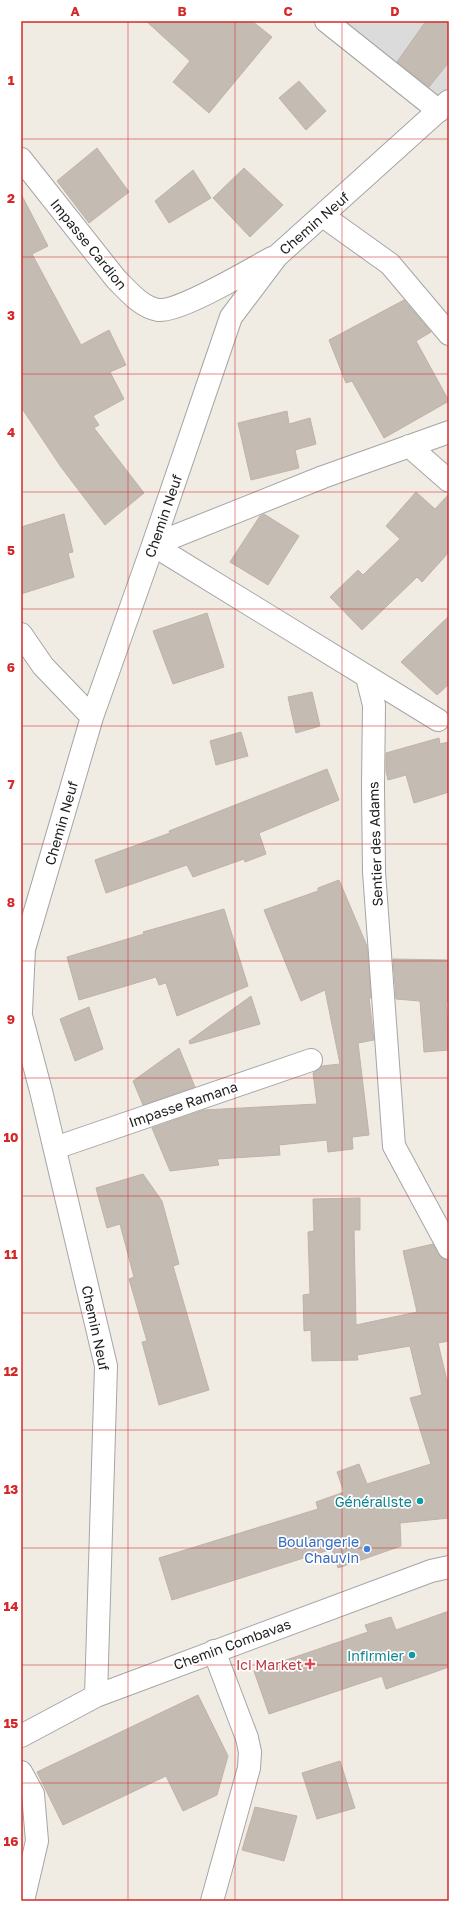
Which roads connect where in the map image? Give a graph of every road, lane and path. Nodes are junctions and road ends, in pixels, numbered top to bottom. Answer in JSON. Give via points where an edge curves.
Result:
{"nodes":[{"id":1,"x":326,"y":21,"type":"edge"},
{"id":2,"x":444,"y":106,"type":"edge"},
{"id":3,"x":21,"y":159,"type":"edge"},
{"id":4,"x":323,"y":216,"type":"junction"},
{"id":5,"x":277,"y":256,"type":"junction"},
{"id":6,"x":449,"y":334,"type":"edge"},
{"id":7,"x":449,"y":432,"type":"edge"},
{"id":8,"x":409,"y":446,"type":"junction"},
{"id":9,"x":449,"y":481,"type":"edge"},
{"id":10,"x":153,"y":545,"type":"junction"},
{"id":11,"x":21,"y":634,"type":"edge"},
{"id":12,"x":367,"y":677,"type":"junction"},
{"id":13,"x":92,"y":717,"type":"junction"},
{"id":14,"x":438,"y":720,"type":"dead end"},
{"id":15,"x":21,"y":1012,"type":"edge"},
{"id":16,"x":21,"y":1016,"type":"edge"},
{"id":17,"x":311,"y":1060,"type":"dead end"},
{"id":18,"x":55,"y":1148,"type":"junction"},
{"id":19,"x":449,"y":1248,"type":"edge"},
{"id":20,"x":449,"y":1567,"type":"edge"},
{"id":21,"x":214,"y":1651,"type":"junction"},
{"id":22,"x":96,"y":1696,"type":"junction"},
{"id":23,"x":21,"y":1736,"type":"edge"},
{"id":24,"x":21,"y":1772,"type":"edge"},
{"id":25,"x":23,"y":1901,"type":"edge"},
{"id":26,"x":212,"y":1901,"type":"edge"}],
"edges":[{"from":1,"to":2,"type":"street"},
{"from":2,"to":4,"type":"street","name":"Chemin Neuf"},
{"from":3,"to":5,"type":"street","name":"Impasse Cardion","via":[[116,279],[147,306],[159,310],[181,306]]},
{"from":4,"to":5,"type":"street","name":"Chemin Neuf"},
{"from":4,"to":6,"type":"street","via":[[390,264]]},
{"from":5,"to":10,"type":"street","name":"Chemin Neuf","via":[[231,317]]},
{"from":7,"to":8,"type":"street"},
{"from":8,"to":9,"type":"street"},
{"from":8,"to":10,"type":"street","via":[[323,477]]},
{"from":10,"to":12,"type":"street"},
{"from":10,"to":13,"type":"street","name":"Chemin Neuf"},
{"from":11,"to":13,"type":"street","via":[[43,666]]},
{"from":12,"to":14,"type":"street"},
{"from":12,"to":19,"type":"street","name":"Sentier des Adams","via":[[374,704],[374,872],[394,1146]]},
{"from":13,"to":15,"type":"street","name":"Chemin Neuf","via":[[24,948]]},
{"from":16,"to":18,"type":"street","name":"Chemin Neuf"},
{"from":17,"to":18,"type":"street","name":"Impasse Ramana"},
{"from":18,"to":22,"type":"street","name":"Chemin Neuf","via":[[106,1366]]},
{"from":20,"to":21,"type":"street","name":"Chemin Combavas","via":[[431,1571]]},
{"from":21,"to":22,"type":"street","name":"Chemin Combavas"},
{"from":21,"to":26,"type":"street","via":[[250,1752],[249,1768]]},
{"from":22,"to":23,"type":"street","name":"Chemin Combavas"},
{"from":24,"to":25,"type":"street","via":[[33,1794],[37,1841]]}]}
